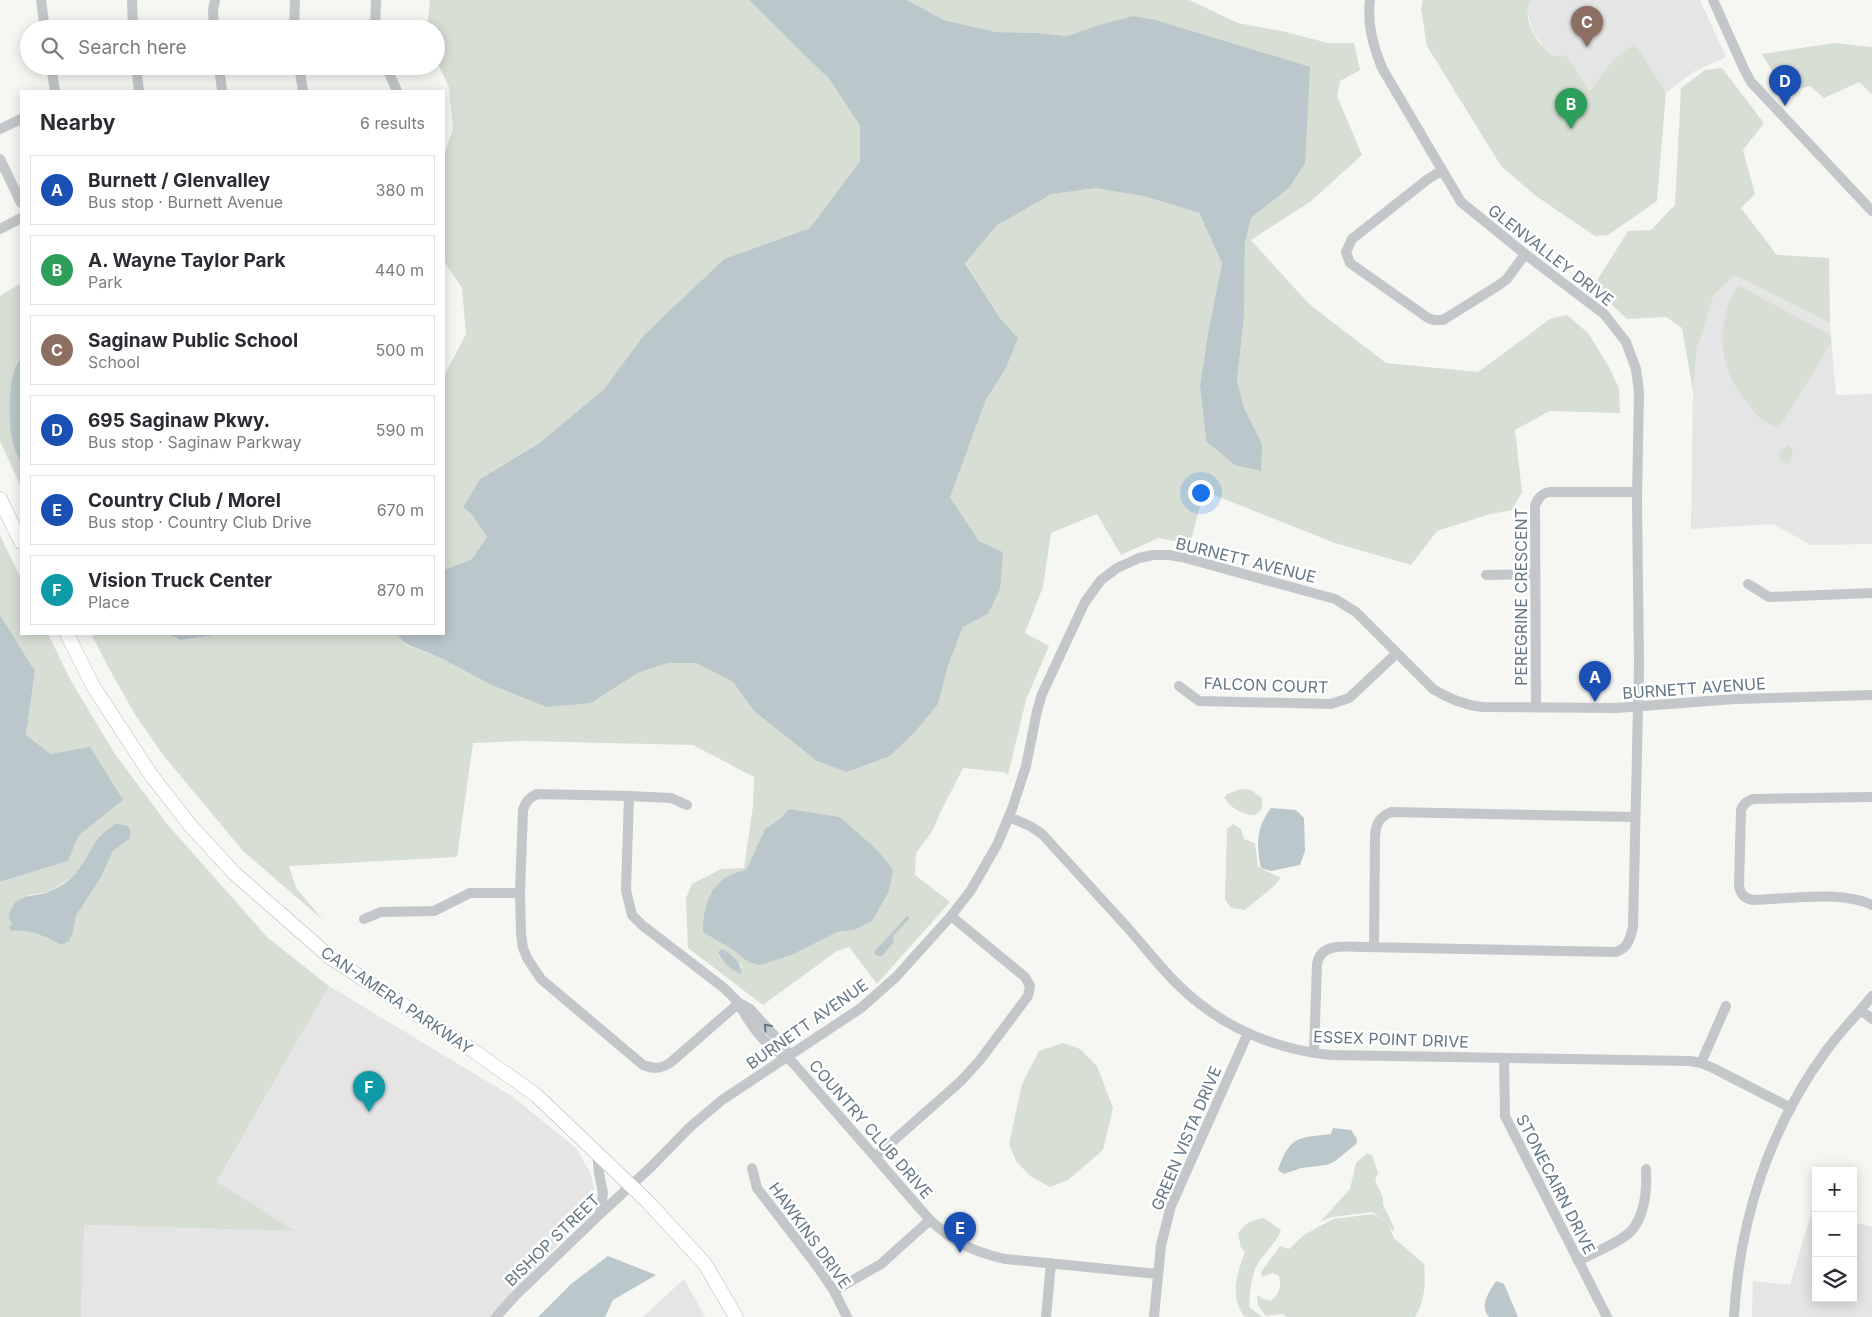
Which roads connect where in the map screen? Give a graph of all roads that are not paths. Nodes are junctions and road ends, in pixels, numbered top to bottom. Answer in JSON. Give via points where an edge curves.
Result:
{"nodes":[{"id":1,"x":41,"y":0,"type":"edge"},
{"id":2,"x":132,"y":0,"type":"edge"},
{"id":3,"x":214,"y":0,"type":"edge"},
{"id":4,"x":295,"y":0,"type":"edge"},
{"id":5,"x":376,"y":0,"type":"edge"},
{"id":6,"x":1370,"y":0,"type":"edge"},
{"id":7,"x":1713,"y":0,"type":"edge"},
{"id":8,"x":44,"y":20,"type":"edge"},
{"id":9,"x":133,"y":20,"type":"edge"},
{"id":10,"x":214,"y":20,"type":"edge"},
{"id":11,"x":294,"y":20,"type":"edge"},
{"id":12,"x":375,"y":20,"type":"edge"},
{"id":13,"x":52,"y":75,"type":"edge"},
{"id":14,"x":137,"y":75,"type":"edge"},
{"id":15,"x":219,"y":75,"type":"edge"},
{"id":16,"x":300,"y":75,"type":"edge"},
{"id":17,"x":390,"y":75,"type":"edge"},
{"id":18,"x":55,"y":90,"type":"edge"},
{"id":19,"x":139,"y":90,"type":"edge"},
{"id":20,"x":222,"y":90,"type":"edge"},
{"id":21,"x":303,"y":90,"type":"edge"},
{"id":22,"x":397,"y":90,"type":"edge"},
{"id":23,"x":20,"y":119,"type":"edge"},
{"id":24,"x":0,"y":129,"type":"edge"},
{"id":25,"x":0,"y":159,"type":"edge"},
{"id":26,"x":1441,"y":171,"type":"junction"},
{"id":27,"x":20,"y":201,"type":"edge"},
{"id":28,"x":1872,"y":211,"type":"edge"},
{"id":29,"x":20,"y":218,"type":"edge"},
{"id":30,"x":0,"y":228,"type":"edge"},
{"id":31,"x":1524,"y":254,"type":"junction"},
{"id":32,"x":1637,"y":492,"type":"junction"},
{"id":33,"x":0,"y":499,"type":"edge"},
{"id":34,"x":20,"y":540,"type":"edge"},
{"id":35,"x":1486,"y":574,"type":"dead end"},
{"id":36,"x":1535,"y":574,"type":"junction"},
{"id":37,"x":1748,"y":584,"type":"dead end"},
{"id":38,"x":1872,"y":593,"type":"edge"},
{"id":39,"x":68,"y":635,"type":"edge"},
{"id":40,"x":1397,"y":653,"type":"junction"},
{"id":41,"x":1178,"y":686,"type":"dead end"},
{"id":42,"x":1872,"y":695,"type":"edge"},
{"id":43,"x":1637,"y":706,"type":"junction"},
{"id":44,"x":1536,"y":708,"type":"junction"},
{"id":45,"x":629,"y":796,"type":"junction"},
{"id":46,"x":1872,"y":797,"type":"edge"},
{"id":47,"x":687,"y":805,"type":"dead end"},
{"id":48,"x":1009,"y":817,"type":"junction"},
{"id":49,"x":1635,"y":817,"type":"junction"},
{"id":50,"x":520,"y":893,"type":"junction"},
{"id":51,"x":1872,"y":905,"type":"edge"},
{"id":52,"x":951,"y":916,"type":"junction"},
{"id":53,"x":364,"y":919,"type":"dead end"},
{"id":54,"x":1374,"y":947,"type":"junction"},
{"id":55,"x":1872,"y":996,"type":"edge"},
{"id":56,"x":739,"y":1002,"type":"junction"},
{"id":57,"x":1726,"y":1006,"type":"dead end"},
{"id":58,"x":1861,"y":1010,"type":"junction"},
{"id":59,"x":1872,"y":1019,"type":"edge"},
{"id":60,"x":1248,"y":1033,"type":"junction"},
{"id":61,"x":1314,"y":1053,"type":"junction"},
{"id":62,"x":788,"y":1057,"type":"junction"},
{"id":63,"x":1504,"y":1058,"type":"junction"},
{"id":64,"x":1701,"y":1063,"type":"junction"},
{"id":65,"x":1790,"y":1108,"type":"junction"},
{"id":66,"x":597,"y":1152,"type":"junction"},
{"id":67,"x":875,"y":1157,"type":"junction"},
{"id":68,"x":752,"y":1168,"type":"dead end"},
{"id":69,"x":1646,"y":1169,"type":"dead end"},
{"id":70,"x":631,"y":1185,"type":"junction"},
{"id":71,"x":600,"y":1214,"type":"junction"},
{"id":72,"x":930,"y":1220,"type":"junction"},
{"id":73,"x":1578,"y":1261,"type":"junction"},
{"id":74,"x":1051,"y":1263,"type":"junction"},
{"id":75,"x":1158,"y":1274,"type":"junction"},
{"id":76,"x":834,"y":1291,"type":"junction"},
{"id":77,"x":496,"y":1317,"type":"edge"},
{"id":78,"x":736,"y":1317,"type":"edge"},
{"id":79,"x":847,"y":1317,"type":"edge"},
{"id":80,"x":1046,"y":1317,"type":"edge"},
{"id":81,"x":1154,"y":1317,"type":"edge"},
{"id":82,"x":1607,"y":1317,"type":"edge"},
{"id":83,"x":1734,"y":1317,"type":"edge"}],
"edges":[{"from":1,"to":8,"type":"street"},
{"from":2,"to":9,"type":"street"},
{"from":3,"to":10,"type":"street"},
{"from":4,"to":11,"type":"street"},
{"from":5,"to":12,"type":"street"},
{"from":6,"to":26,"type":"street","name":"GLENVALLEY DRIVE","via":[[1368,15],[1373,47]]},
{"from":7,"to":28,"type":"street","via":[[1751,82]]},
{"from":13,"to":18,"type":"street"},
{"from":14,"to":19,"type":"street"},
{"from":15,"to":20,"type":"street"},
{"from":16,"to":21,"type":"street"},
{"from":17,"to":22,"type":"street"},
{"from":23,"to":24,"type":"street"},
{"from":25,"to":27,"type":"street"},
{"from":26,"to":31,"type":"street","name":"GLENVALLEY DRIVE","via":[[1469,210]]},
{"from":26,"to":31,"type":"street","via":[[1352,239],[1346,252],[1350,263],[1428,318],[1439,321],[1507,279]]},
{"from":29,"to":30,"type":"street"},
{"from":31,"to":32,"type":"street","name":"GLENVALLEY DRIVE","via":[[1604,314],[1626,342],[1636,368],[1639,391]]},
{"from":32,"to":36,"type":"street","name":"PEREGRINE CRESCENT","via":[[1543,494],[1535,506]]},
{"from":32,"to":43,"type":"street","name":"GLENVALLEY DRIVE"},
{"from":33,"to":34,"type":"main road"},
{"from":35,"to":36,"type":"street"},
{"from":36,"to":44,"type":"street","name":"PEREGRINE CRESCENT"},
{"from":37,"to":38,"type":"street","via":[[1769,597]]},
{"from":39,"to":66,"type":"main road","name":"CAN-AMERA PARKWAY","via":[[93,686],[151,776],[234,873],[330,958],[536,1095]]},
{"from":40,"to":41,"type":"street","name":"FALCON COURT","via":[[1349,698],[1331,704],[1199,701]]},
{"from":40,"to":44,"type":"street","name":"BURNETT AVENUE","via":[[1433,689],[1458,703]]},
{"from":40,"to":48,"type":"street","name":"BURNETT AVENUE","via":[[1356,612],[1335,599],[1182,557],[1153,555],[1139,558],[1101,580],[1085,602],[1042,694],[1026,766]]},
{"from":42,"to":43,"type":"street","name":"BURNETT AVENUE"},
{"from":43,"to":44,"type":"street","name":"BURNETT AVENUE"},
{"from":43,"to":49,"type":"street","name":"GLENVALLEY DRIVE"},
{"from":45,"to":47,"type":"street","via":[[671,798]]},
{"from":45,"to":50,"type":"street","via":[[537,794],[526,802]]},
{"from":45,"to":56,"type":"street","name":"COUNTRY CLUB DRIVE","via":[[626,890],[632,915]]},
{"from":46,"to":51,"type":"street","via":[[1748,801],[1741,810],[1739,886],[1740,894],[1752,900],[1840,896]]},
{"from":48,"to":52,"type":"street","name":"BURNETT AVENUE","via":[[986,865]]},
{"from":48,"to":60,"type":"street","name":"ESSEX POINT DRIVE","via":[[1042,834],[1199,1004]]},
{"from":49,"to":54,"type":"street","name":"GLENVALLEY DRIVE","via":[[1633,927],[1624,949],[1616,952]]},
{"from":49,"to":54,"type":"street","via":[[1385,814],[1379,819],[1375,836]]},
{"from":50,"to":53,"type":"street","via":[[470,893],[434,911],[381,912]]},
{"from":50,"to":56,"type":"street","via":[[523,948],[541,979],[651,1068],[670,1063]]},
{"from":52,"to":62,"type":"street","name":"BURNETT AVENUE","via":[[896,977],[861,1008]]},
{"from":52,"to":67,"type":"street","via":[[1025,977],[1030,986],[1028,996],[961,1081]]},
{"from":54,"to":61,"type":"street","via":[[1333,947],[1326,949],[1318,958]]},
{"from":55,"to":58,"type":"street"},
{"from":56,"to":62,"type":"street","name":"COUNTRY CLUB DRIVE","via":[[744,1015],[773,1049]]},
{"from":57,"to":64,"type":"street"},
{"from":58,"to":59,"type":"street"},
{"from":58,"to":65,"type":"street","via":[[1826,1052]]},
{"from":60,"to":61,"type":"street","name":"ESSEX POINT DRIVE"},
{"from":60,"to":75,"type":"street","name":"GREEN VISTA DRIVE","via":[[1170,1206]]},
{"from":61,"to":63,"type":"street","name":"ESSEX POINT DRIVE"},
{"from":62,"to":67,"type":"street","name":"COUNTRY CLUB DRIVE"},
{"from":62,"to":70,"type":"street","name":"BURNETT AVENUE","via":[[722,1100]]},
{"from":63,"to":64,"type":"street","name":"ESSEX POINT DRIVE"},
{"from":63,"to":73,"type":"street","name":"STONECAIRN DRIVE","via":[[1505,1116]]},
{"from":64,"to":65,"type":"street","name":"ESSEX POINT DRIVE"},
{"from":65,"to":83,"type":"street","via":[[1753,1200],[1740,1256]]},
{"from":66,"to":70,"type":"main road","name":"CAN-AMERA PARKWAY"},
{"from":66,"to":71,"type":"street","via":[[604,1192]]},
{"from":67,"to":72,"type":"street","name":"COUNTRY CLUB DRIVE"},
{"from":68,"to":76,"type":"street","name":"HAWKINS DRIVE","via":[[757,1188]]},
{"from":69,"to":73,"type":"street","via":[[1647,1191],[1632,1229]]},
{"from":70,"to":71,"type":"street","name":"BISHOP STREET"},
{"from":70,"to":78,"type":"main road","name":"CAN-AMERA PARKWAY","via":[[705,1264]]},
{"from":71,"to":77,"type":"street","name":"BISHOP STREET"},
{"from":72,"to":74,"type":"street","name":"COUNTRY CLUB DRIVE","via":[[963,1246],[984,1254]]},
{"from":72,"to":76,"type":"street","via":[[881,1264]]},
{"from":73,"to":82,"type":"street","name":"STONECAIRN DRIVE"},
{"from":74,"to":75,"type":"street","name":"COUNTRY CLUB DRIVE"},
{"from":74,"to":80,"type":"street"},
{"from":75,"to":81,"type":"street","name":"GREEN VISTA DRIVE"},
{"from":76,"to":79,"type":"street","name":"HAWKINS DRIVE"}]}
